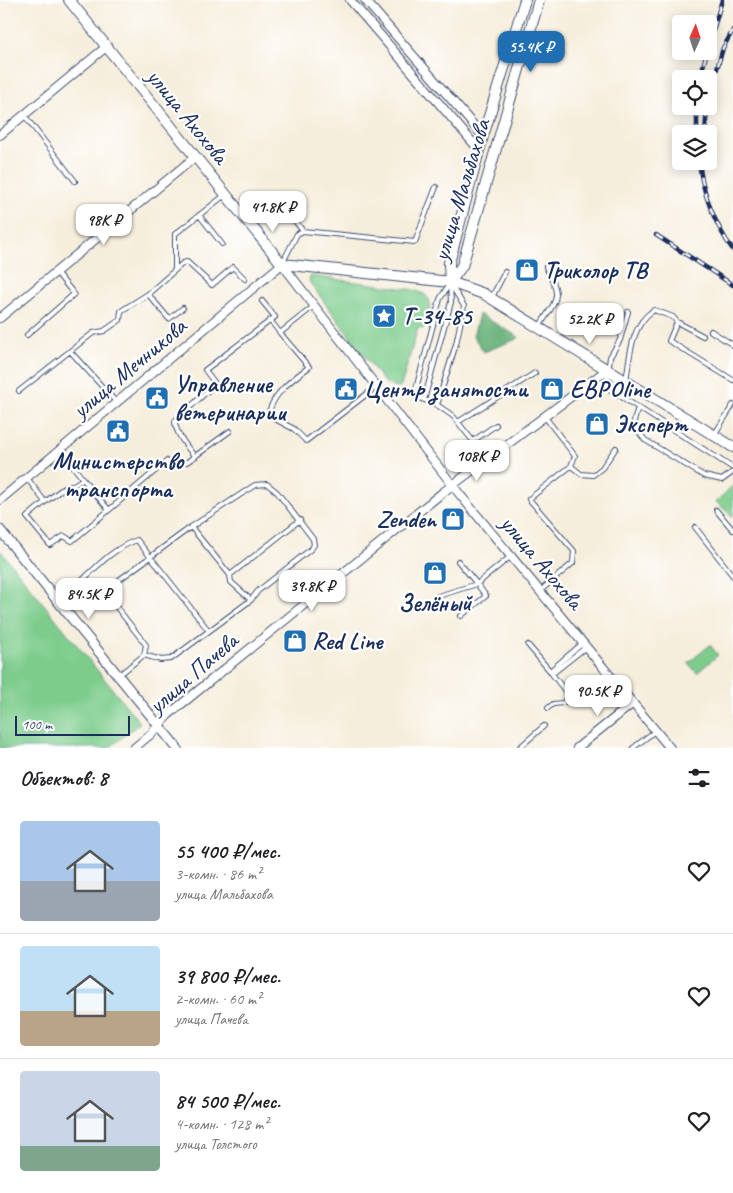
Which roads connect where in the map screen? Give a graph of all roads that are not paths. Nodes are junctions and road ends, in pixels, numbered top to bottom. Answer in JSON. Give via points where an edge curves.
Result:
{"nodes":[{"id":1,"x":69,"y":0,"type":"edge"},
{"id":2,"x":350,"y":0,"type":"edge"},
{"id":3,"x":366,"y":0,"type":"edge"},
{"id":4,"x":525,"y":0,"type":"edge"},
{"id":5,"x":539,"y":0,"type":"edge"},
{"id":6,"x":106,"y":46,"type":"junction"},
{"id":7,"x":24,"y":115,"type":"junction"},
{"id":8,"x":0,"y":136,"type":"edge"},
{"id":9,"x":483,"y":136,"type":"junction"},
{"id":10,"x":480,"y":151,"type":"junction"},
{"id":11,"x":195,"y":157,"type":"junction"},
{"id":12,"x":75,"y":181,"type":"dead end"},
{"id":13,"x":436,"y":187,"type":"dead end"},
{"id":14,"x":226,"y":194,"type":"junction"},
{"id":15,"x":281,"y":204,"type":"dead end"},
{"id":16,"x":199,"y":215,"type":"junction"},
{"id":17,"x":303,"y":231,"type":"junction"},
{"id":18,"x":222,"y":244,"type":"dead end"},
{"id":19,"x":282,"y":264,"type":"junction"},
{"id":20,"x":546,"y":267,"type":"dead end"},
{"id":21,"x":175,"y":270,"type":"junction"},
{"id":22,"x":56,"y":272,"type":"junction"},
{"id":23,"x":505,"y":272,"type":"dead end"},
{"id":24,"x":245,"y":279,"type":"dead end"},
{"id":25,"x":450,"y":282,"type":"junction"},
{"id":26,"x":148,"y":294,"type":"junction"},
{"id":27,"x":491,"y":298,"type":"junction"},
{"id":28,"x":262,"y":301,"type":"dead end"},
{"id":29,"x":314,"y":306,"type":"junction"},
{"id":30,"x":183,"y":308,"type":"dead end"},
{"id":31,"x":628,"y":312,"type":"dead end"},
{"id":32,"x":0,"y":318,"type":"edge"},
{"id":33,"x":270,"y":320,"type":"junction"},
{"id":34,"x":677,"y":322,"type":"junction"},
{"id":35,"x":539,"y":328,"type":"junction"},
{"id":36,"x":711,"y":331,"type":"dead end"},
{"id":37,"x":280,"y":333,"type":"junction"},
{"id":38,"x":26,"y":335,"type":"dead end"},
{"id":39,"x":703,"y":336,"type":"dead end"},
{"id":40,"x":733,"y":344,"type":"edge"},
{"id":41,"x":70,"y":351,"type":"junction"},
{"id":42,"x":608,"y":369,"type":"junction"},
{"id":43,"x":535,"y":373,"type":"dead end"},
{"id":44,"x":626,"y":380,"type":"junction"},
{"id":45,"x":733,"y":380,"type":"edge"},
{"id":46,"x":376,"y":387,"type":"junction"},
{"id":47,"x":19,"y":392,"type":"dead end"},
{"id":48,"x":424,"y":400,"type":"junction"},
{"id":49,"x":117,"y":403,"type":"junction"},
{"id":50,"x":437,"y":405,"type":"junction"},
{"id":51,"x":733,"y":405,"type":"edge"},
{"id":52,"x":638,"y":408,"type":"junction"},
{"id":53,"x":545,"y":417,"type":"junction"},
{"id":54,"x":458,"y":422,"type":"junction"},
{"id":55,"x":496,"y":426,"type":"dead end"},
{"id":56,"x":230,"y":431,"type":"dead end"},
{"id":57,"x":714,"y":435,"type":"junction"},
{"id":58,"x":473,"y":441,"type":"junction"},
{"id":59,"x":733,"y":447,"type":"edge"},
{"id":60,"x":616,"y":448,"type":"dead end"},
{"id":61,"x":60,"y":450,"type":"junction"},
{"id":62,"x":195,"y":457,"type":"junction"},
{"id":63,"x":488,"y":460,"type":"junction"},
{"id":64,"x":167,"y":461,"type":"dead end"},
{"id":65,"x":187,"y":462,"type":"dead end"},
{"id":66,"x":571,"y":466,"type":"junction"},
{"id":67,"x":733,"y":470,"type":"edge"},
{"id":68,"x":27,"y":478,"type":"junction"},
{"id":69,"x":83,"y":479,"type":"junction"},
{"id":70,"x":453,"y":485,"type":"junction"},
{"id":71,"x":0,"y":500,"type":"edge"},
{"id":72,"x":45,"y":502,"type":"junction"},
{"id":73,"x":109,"y":510,"type":"junction"},
{"id":74,"x":716,"y":510,"type":"dead end"},
{"id":75,"x":300,"y":520,"type":"junction"},
{"id":76,"x":191,"y":527,"type":"junction"},
{"id":77,"x":695,"y":527,"type":"dead end"},
{"id":78,"x":0,"y":530,"type":"edge"},
{"id":79,"x":733,"y":530,"type":"edge"},
{"id":80,"x":152,"y":556,"type":"junction"},
{"id":81,"x":511,"y":556,"type":"junction"},
{"id":82,"x":458,"y":561,"type":"dead end"},
{"id":83,"x":230,"y":575,"type":"junction"},
{"id":84,"x":733,"y":576,"type":"edge"},
{"id":85,"x":477,"y":584,"type":"junction"},
{"id":86,"x":73,"y":589,"type":"dead end"},
{"id":87,"x":540,"y":591,"type":"junction"},
{"id":88,"x":438,"y":596,"type":"dead end"},
{"id":89,"x":251,"y":600,"type":"junction"},
{"id":90,"x":461,"y":616,"type":"dead end"},
{"id":91,"x":209,"y":631,"type":"junction"},
{"id":92,"x":528,"y":645,"type":"dead end"},
{"id":93,"x":585,"y":645,"type":"junction"},
{"id":94,"x":144,"y":655,"type":"junction"},
{"id":95,"x":118,"y":676,"type":"junction"},
{"id":96,"x":633,"y":703,"type":"junction"},
{"id":97,"x":548,"y":708,"type":"dead end"},
{"id":98,"x":158,"y":726,"type":"junction"},
{"id":99,"x":544,"y":726,"type":"dead end"},
{"id":100,"x":655,"y":730,"type":"junction"},
{"id":101,"x":526,"y":742,"type":"junction"},
{"id":102,"x":134,"y":748,"type":"edge"},
{"id":103,"x":177,"y":748,"type":"edge"},
{"id":104,"x":519,"y":748,"type":"edge"},
{"id":105,"x":531,"y":748,"type":"edge"},
{"id":106,"x":577,"y":748,"type":"edge"},
{"id":107,"x":633,"y":748,"type":"edge"},
{"id":108,"x":670,"y":748,"type":"edge"}],
"edges":[{"from":1,"to":6,"type":"main road","name":"улица Ахохова"},
{"from":2,"to":10,"type":"street"},
{"from":3,"to":9,"type":"street"},
{"from":4,"to":9,"type":"main road","name":"улица Мальбахова"},
{"from":5,"to":25,"type":"main road","name":"улица Мальбахова","via":[[462,266]]},
{"from":6,"to":7,"type":"street"},
{"from":6,"to":11,"type":"main road","name":"улица Ахохова"},
{"from":7,"to":8,"type":"street"},
{"from":7,"to":12,"type":"lane"},
{"from":9,"to":10,"type":"main road","name":"улица Мальбахова"},
{"from":10,"to":25,"type":"main road","name":"улица Мальбахова","via":[[449,263]]},
{"from":11,"to":14,"type":"main road","name":"улица Ахохова"},
{"from":11,"to":22,"type":"street"},
{"from":13,"to":17,"type":"lane","via":[[415,242]]},
{"from":14,"to":16,"type":"lane"},
{"from":14,"to":19,"type":"main road","name":"улица Ахохова"},
{"from":15,"to":17,"type":"lane"},
{"from":16,"to":18,"type":"lane"},
{"from":16,"to":21,"type":"lane","via":[[173,237]]},
{"from":17,"to":19,"type":"lane","via":[[289,247]]},
{"from":19,"to":25,"type":"main road"},
{"from":19,"to":29,"type":"street","name":"улица Ахохова"},
{"from":19,"to":49,"type":"street","name":"улица Мечникова"},
{"from":20,"to":35,"type":"lane","via":[[557,287],[556,296]]},
{"from":21,"to":24,"type":"lane","via":[[187,262],[212,285],[233,267]]},
{"from":21,"to":26,"type":"lane"},
{"from":22,"to":32,"type":"street"},
{"from":22,"to":38,"type":"lane","via":[[74,294]]},
{"from":23,"to":27,"type":"lane"},
{"from":25,"to":27,"type":"main road"},
{"from":25,"to":48,"type":"lane","via":[[451,302]]},
{"from":25,"to":48,"type":"lane","via":[[440,299],[414,386],[414,396]]},
{"from":25,"to":50,"type":"lane","via":[[464,306]]},
{"from":26,"to":30,"type":"lane","via":[[169,319]]},
{"from":26,"to":41,"type":"lane","via":[[121,311],[120,320],[112,326],[93,333]]},
{"from":27,"to":35,"type":"main road"},
{"from":28,"to":33,"type":"lane","via":[[275,317]]},
{"from":29,"to":37,"type":"lane"},
{"from":29,"to":46,"type":"street","name":"улица Ахохова"},
{"from":31,"to":42,"type":"lane"},
{"from":33,"to":37,"type":"lane"},
{"from":33,"to":62,"type":"lane","via":[[205,370],[212,377],[213,386],[175,421],[184,443]]},
{"from":34,"to":39,"type":"lane"},
{"from":34,"to":44,"type":"lane","via":[[673,316],[661,311],[654,310],[648,314],[633,340]]},
{"from":34,"to":45,"type":"lane","via":[[669,341]]},
{"from":35,"to":42,"type":"main road"},
{"from":36,"to":40,"type":"lane"},
{"from":37,"to":46,"type":"lane","via":[[310,367],[289,382],[272,401],[269,412],[275,420],[294,429],[306,440]]},
{"from":41,"to":47,"type":"lane"},
{"from":41,"to":49,"type":"lane"},
{"from":42,"to":44,"type":"main road"},
{"from":42,"to":52,"type":"lane","via":[[606,387]]},
{"from":42,"to":53,"type":"street","name":"улица Пачева"},
{"from":43,"to":54,"type":"lane"},
{"from":44,"to":57,"type":"main road"},
{"from":46,"to":70,"type":"street","name":"улица Ахохова"},
{"from":48,"to":50,"type":"lane"},
{"from":49,"to":61,"type":"street","name":"улица Мечникова"},
{"from":50,"to":54,"type":"lane"},
{"from":51,"to":57,"type":"lane"},
{"from":52,"to":67,"type":"lane"},
{"from":52,"to":67,"type":"lane","via":[[633,425],[645,440],[704,476],[722,480]]},
{"from":53,"to":63,"type":"street","name":"улица Пачева"},
{"from":53,"to":66,"type":"lane","via":[[575,456]]},
{"from":54,"to":58,"type":"lane"},
{"from":55,"to":58,"type":"lane"},
{"from":56,"to":62,"type":"lane"},
{"from":57,"to":59,"type":"main road"},
{"from":58,"to":63,"type":"lane"},
{"from":60,"to":66,"type":"lane","via":[[593,475],[581,474]]},
{"from":61,"to":68,"type":"street","name":"улица Мечникова"},
{"from":61,"to":69,"type":"lane"},
{"from":62,"to":65,"type":"lane"},
{"from":63,"to":70,"type":"street","name":"улица Пачева"},
{"from":64,"to":73,"type":"lane"},
{"from":66,"to":87,"type":"lane","via":[[529,499],[574,551],[573,563]]},
{"from":68,"to":71,"type":"street","name":"улица Мечникова"},
{"from":68,"to":72,"type":"lane"},
{"from":69,"to":72,"type":"lane","via":[[64,487]]},
{"from":69,"to":73,"type":"lane"},
{"from":70,"to":81,"type":"street","name":"улица Ахохова"},
{"from":70,"to":98,"type":"street","name":"улица Пачева"},
{"from":72,"to":73,"type":"lane","via":[[27,517],[50,546],[64,536],[72,541]]},
{"from":74,"to":79,"type":"lane"},
{"from":75,"to":76,"type":"lane","via":[[267,484],[255,484]]},
{"from":75,"to":83,"type":"lane"},
{"from":75,"to":89,"type":"lane","via":[[314,545]]},
{"from":76,"to":80,"type":"lane"},
{"from":76,"to":83,"type":"lane"},
{"from":77,"to":84,"type":"lane"},
{"from":78,"to":95,"type":"street"},
{"from":80,"to":86,"type":"lane","via":[[137,540],[128,543]]},
{"from":80,"to":91,"type":"lane"},
{"from":80,"to":94,"type":"lane","via":[[104,591],[146,645]]},
{"from":81,"to":85,"type":"lane"},
{"from":81,"to":87,"type":"street","name":"улица Ахохова"},
{"from":82,"to":85,"type":"lane"},
{"from":83,"to":89,"type":"lane","via":[[231,582]]},
{"from":85,"to":88,"type":"lane"},
{"from":85,"to":90,"type":"lane","via":[[486,596]]},
{"from":87,"to":93,"type":"street","name":"улица Ахохова"},
{"from":89,"to":91,"type":"lane"},
{"from":91,"to":94,"type":"lane","via":[[170,659]]},
{"from":92,"to":93,"type":"lane","via":[[550,671]]},
{"from":93,"to":96,"type":"street","name":"улица Ахохова"},
{"from":93,"to":97,"type":"lane","via":[[552,674],[569,696],[563,703]]},
{"from":94,"to":95,"type":"lane"},
{"from":95,"to":98,"type":"street"},
{"from":96,"to":100,"type":"street","name":"улица Ахохова"},
{"from":96,"to":106,"type":"street"},
{"from":98,"to":102,"type":"street","name":"улица Пачева"},
{"from":98,"to":103,"type":"street"},
{"from":99,"to":101,"type":"lane"},
{"from":100,"to":107,"type":"lane"},
{"from":100,"to":108,"type":"street","name":"улица Ахохова"},
{"from":101,"to":104,"type":"lane"},
{"from":101,"to":105,"type":"lane"}]}
